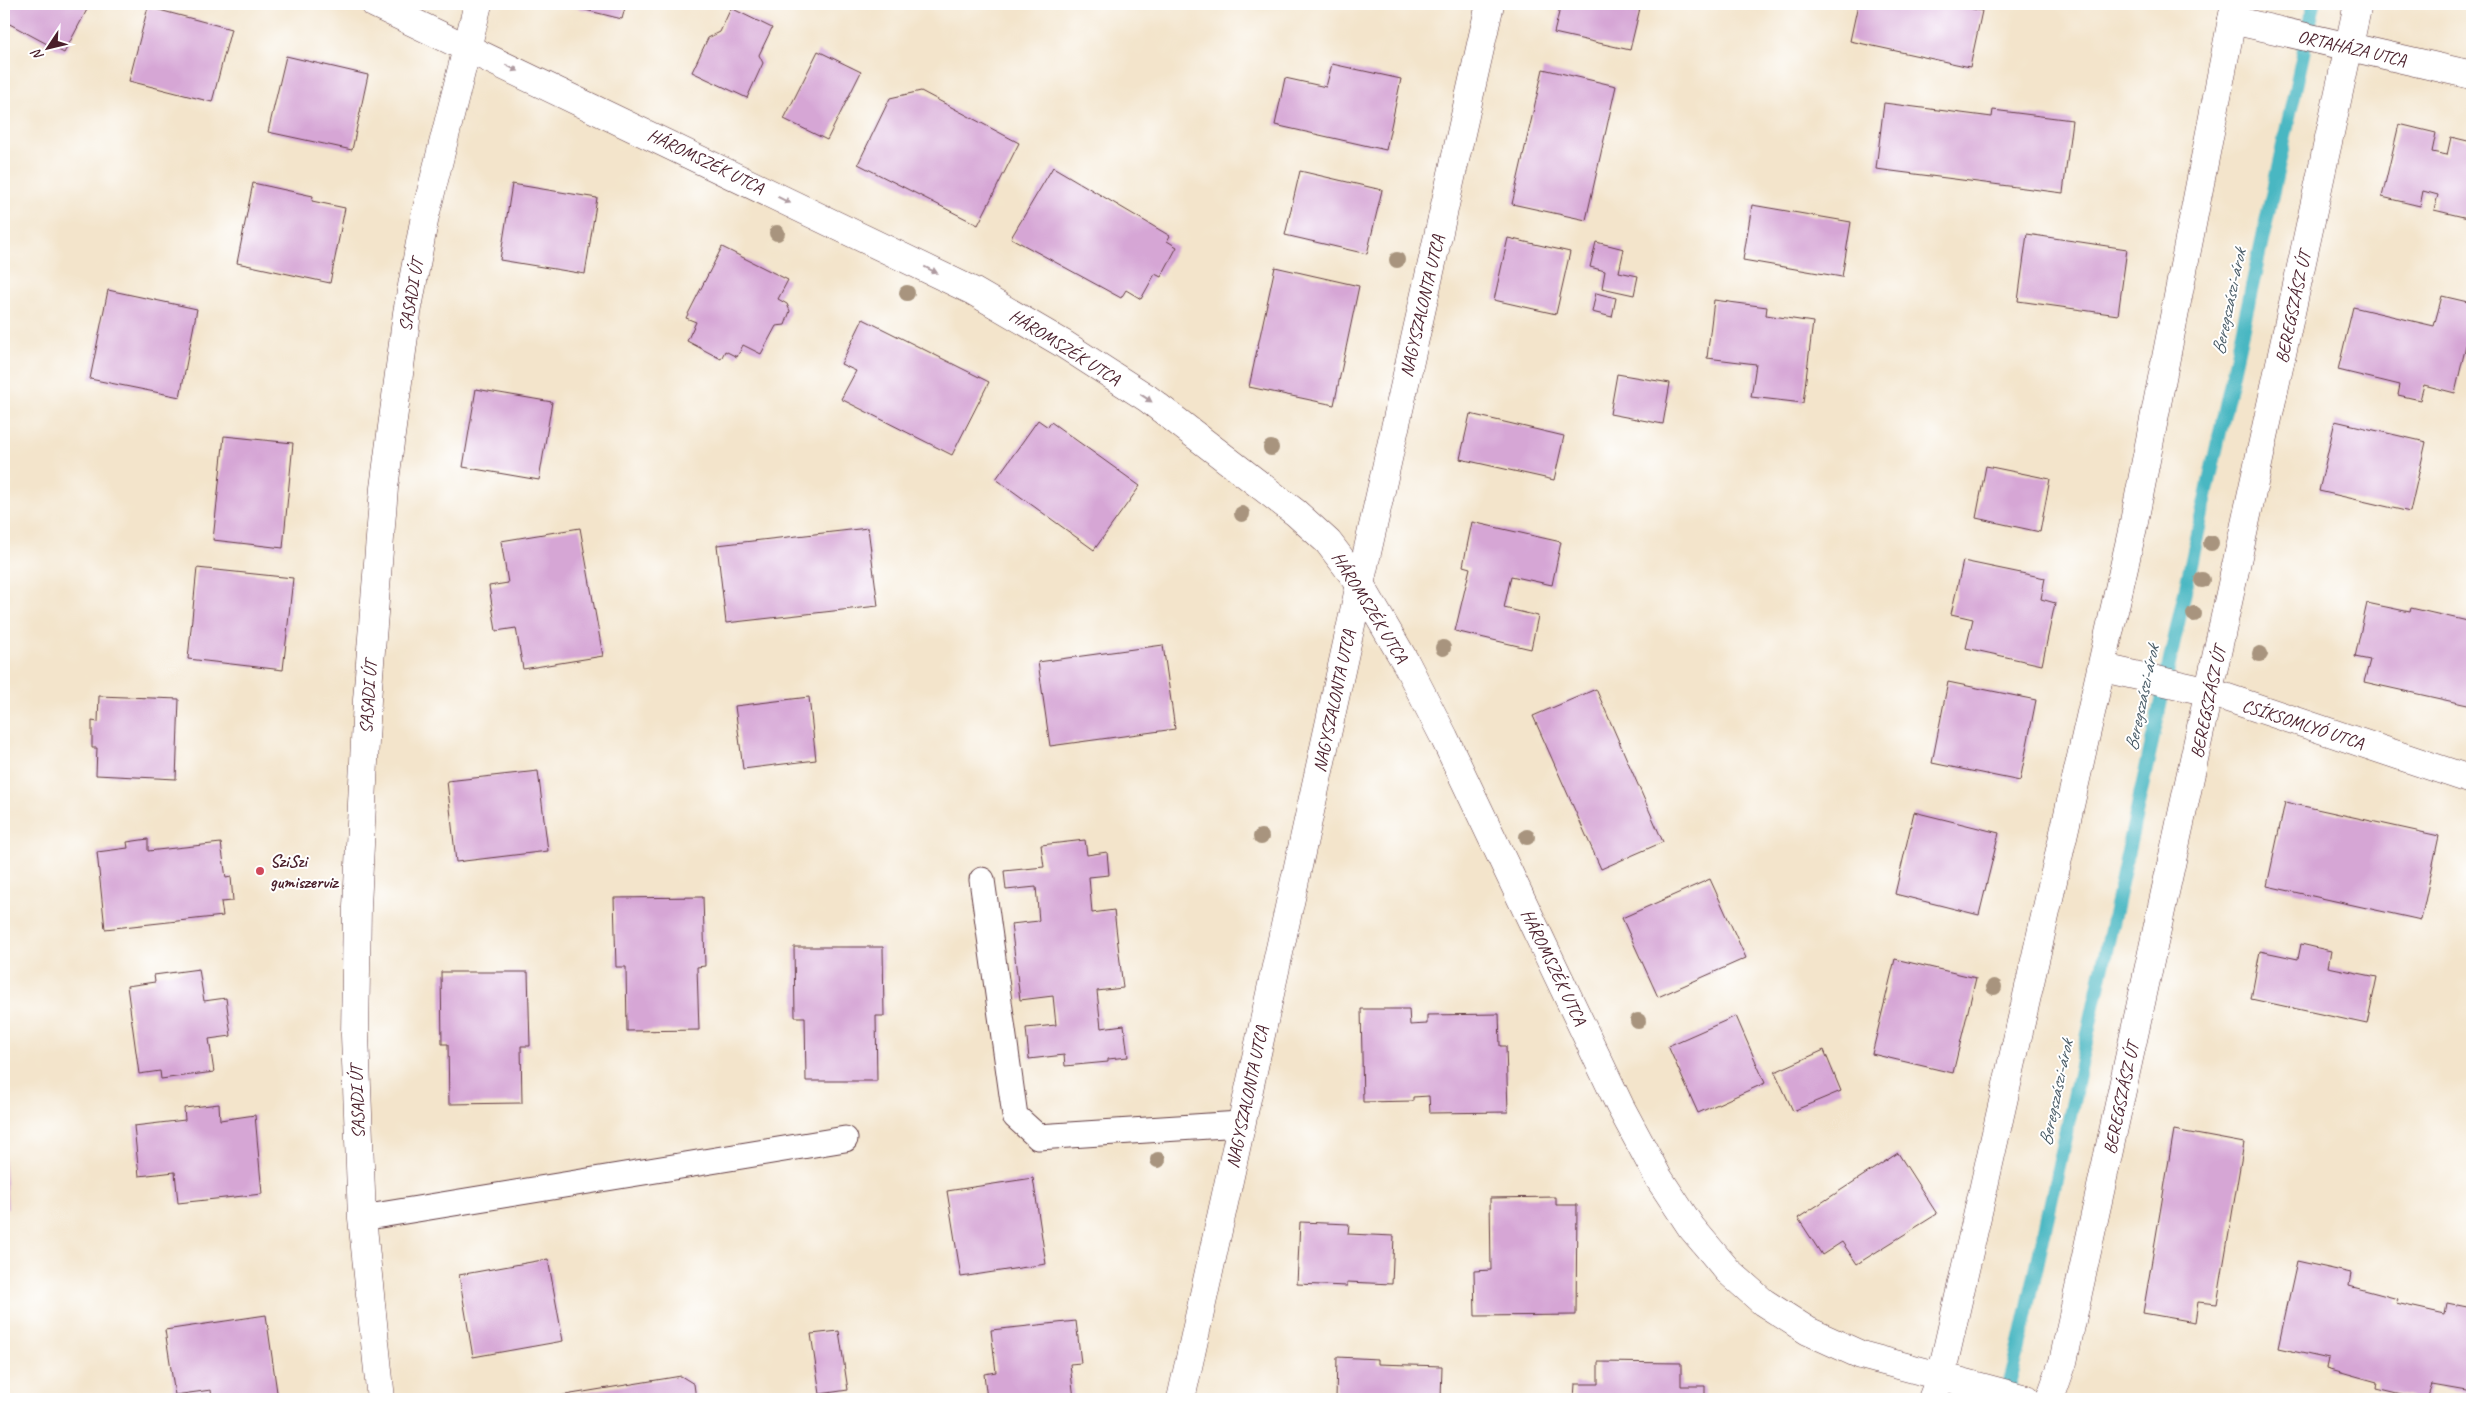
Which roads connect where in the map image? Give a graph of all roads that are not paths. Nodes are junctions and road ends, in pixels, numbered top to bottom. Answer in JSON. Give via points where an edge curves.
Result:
{"nodes":[{"id":1,"x":375,"y":4,"type":"edge"},
{"id":2,"x":478,"y":4,"type":"edge"},
{"id":3,"x":1490,"y":4,"type":"edge"},
{"id":4,"x":2358,"y":4,"type":"edge"},
{"id":5,"x":2234,"y":12,"type":"edge"},
{"id":6,"x":2339,"y":45,"type":"junction"},
{"id":7,"x":468,"y":48,"type":"junction"},
{"id":8,"x":2472,"y":75,"type":"edge"},
{"id":9,"x":1360,"y":584,"type":"junction"},
{"id":10,"x":2103,"y":668,"type":"junction"},
{"id":11,"x":2198,"y":690,"type":"junction"},
{"id":12,"x":2472,"y":780,"type":"edge"},
{"id":13,"x":982,"y":880,"type":"dead end"},
{"id":14,"x":1240,"y":1124,"type":"junction"},
{"id":15,"x":845,"y":1139,"type":"dead end"},
{"id":16,"x":362,"y":1218,"type":"junction"},
{"id":17,"x":1936,"y":1388,"type":"edge"},
{"id":18,"x":381,"y":1399,"type":"edge"},
{"id":19,"x":1181,"y":1399,"type":"edge"},
{"id":20,"x":2025,"y":1399,"type":"edge"},
{"id":21,"x":2050,"y":1399,"type":"edge"}],
"edges":[{"from":1,"to":7,"type":"street","name":"HÁROMSZÉK UTCA"},
{"from":2,"to":7,"type":"street","name":"SASADI ÚT"},
{"from":3,"to":9,"type":"street","name":"NAGYSZALONTA UTCA"},
{"from":4,"to":6,"type":"street","name":"BEREGSZÁSZ ÚT"},
{"from":5,"to":6,"type":"street","name":"ORTAHÁZA UTCA","via":[[2278,31]]},
{"from":5,"to":10,"type":"street"},
{"from":6,"to":8,"type":"street","name":"ORTAHÁZA UTCA"},
{"from":6,"to":11,"type":"street","name":"BEREGSZÁSZ ÚT"},
{"from":7,"to":9,"type":"street","name":"HÁROMSZÉK UTCA","one_way":true,"via":[[973,291],[1062,344],[1147,398],[1296,513],[1328,542]]},
{"from":7,"to":16,"type":"street","name":"SASADI ÚT","via":[[425,216],[406,313],[384,488],[367,700],[357,907],[355,1035]]},
{"from":9,"to":14,"type":"street","name":"NAGYSZALONTA UTCA"},
{"from":9,"to":17,"type":"street","name":"HÁROMSZÉK UTCA","via":[[1444,737],[1620,1106],[1658,1177],[1691,1227],[1728,1271],[1763,1302],[1808,1332]]},
{"from":10,"to":11,"type":"street","name":"CSÍKSOMLYÓ UTCA"},
{"from":10,"to":17,"type":"street"},
{"from":11,"to":12,"type":"street","name":"CSÍKSOMLYÓ UTCA"},
{"from":11,"to":21,"type":"street","name":"BEREGSZÁSZ ÚT","via":[[2064,1362]]},
{"from":13,"to":14,"type":"lane","via":[[1015,1116],[1038,1137]]},
{"from":14,"to":19,"type":"street","name":"NAGYSZALONTA UTCA"},
{"from":15,"to":16,"type":"lane"},
{"from":16,"to":18,"type":"street","name":"SASADI ÚT"},
{"from":17,"to":20,"type":"street","name":"HÁROMSZÉK UTCA","via":[[1975,1386]]}]}
